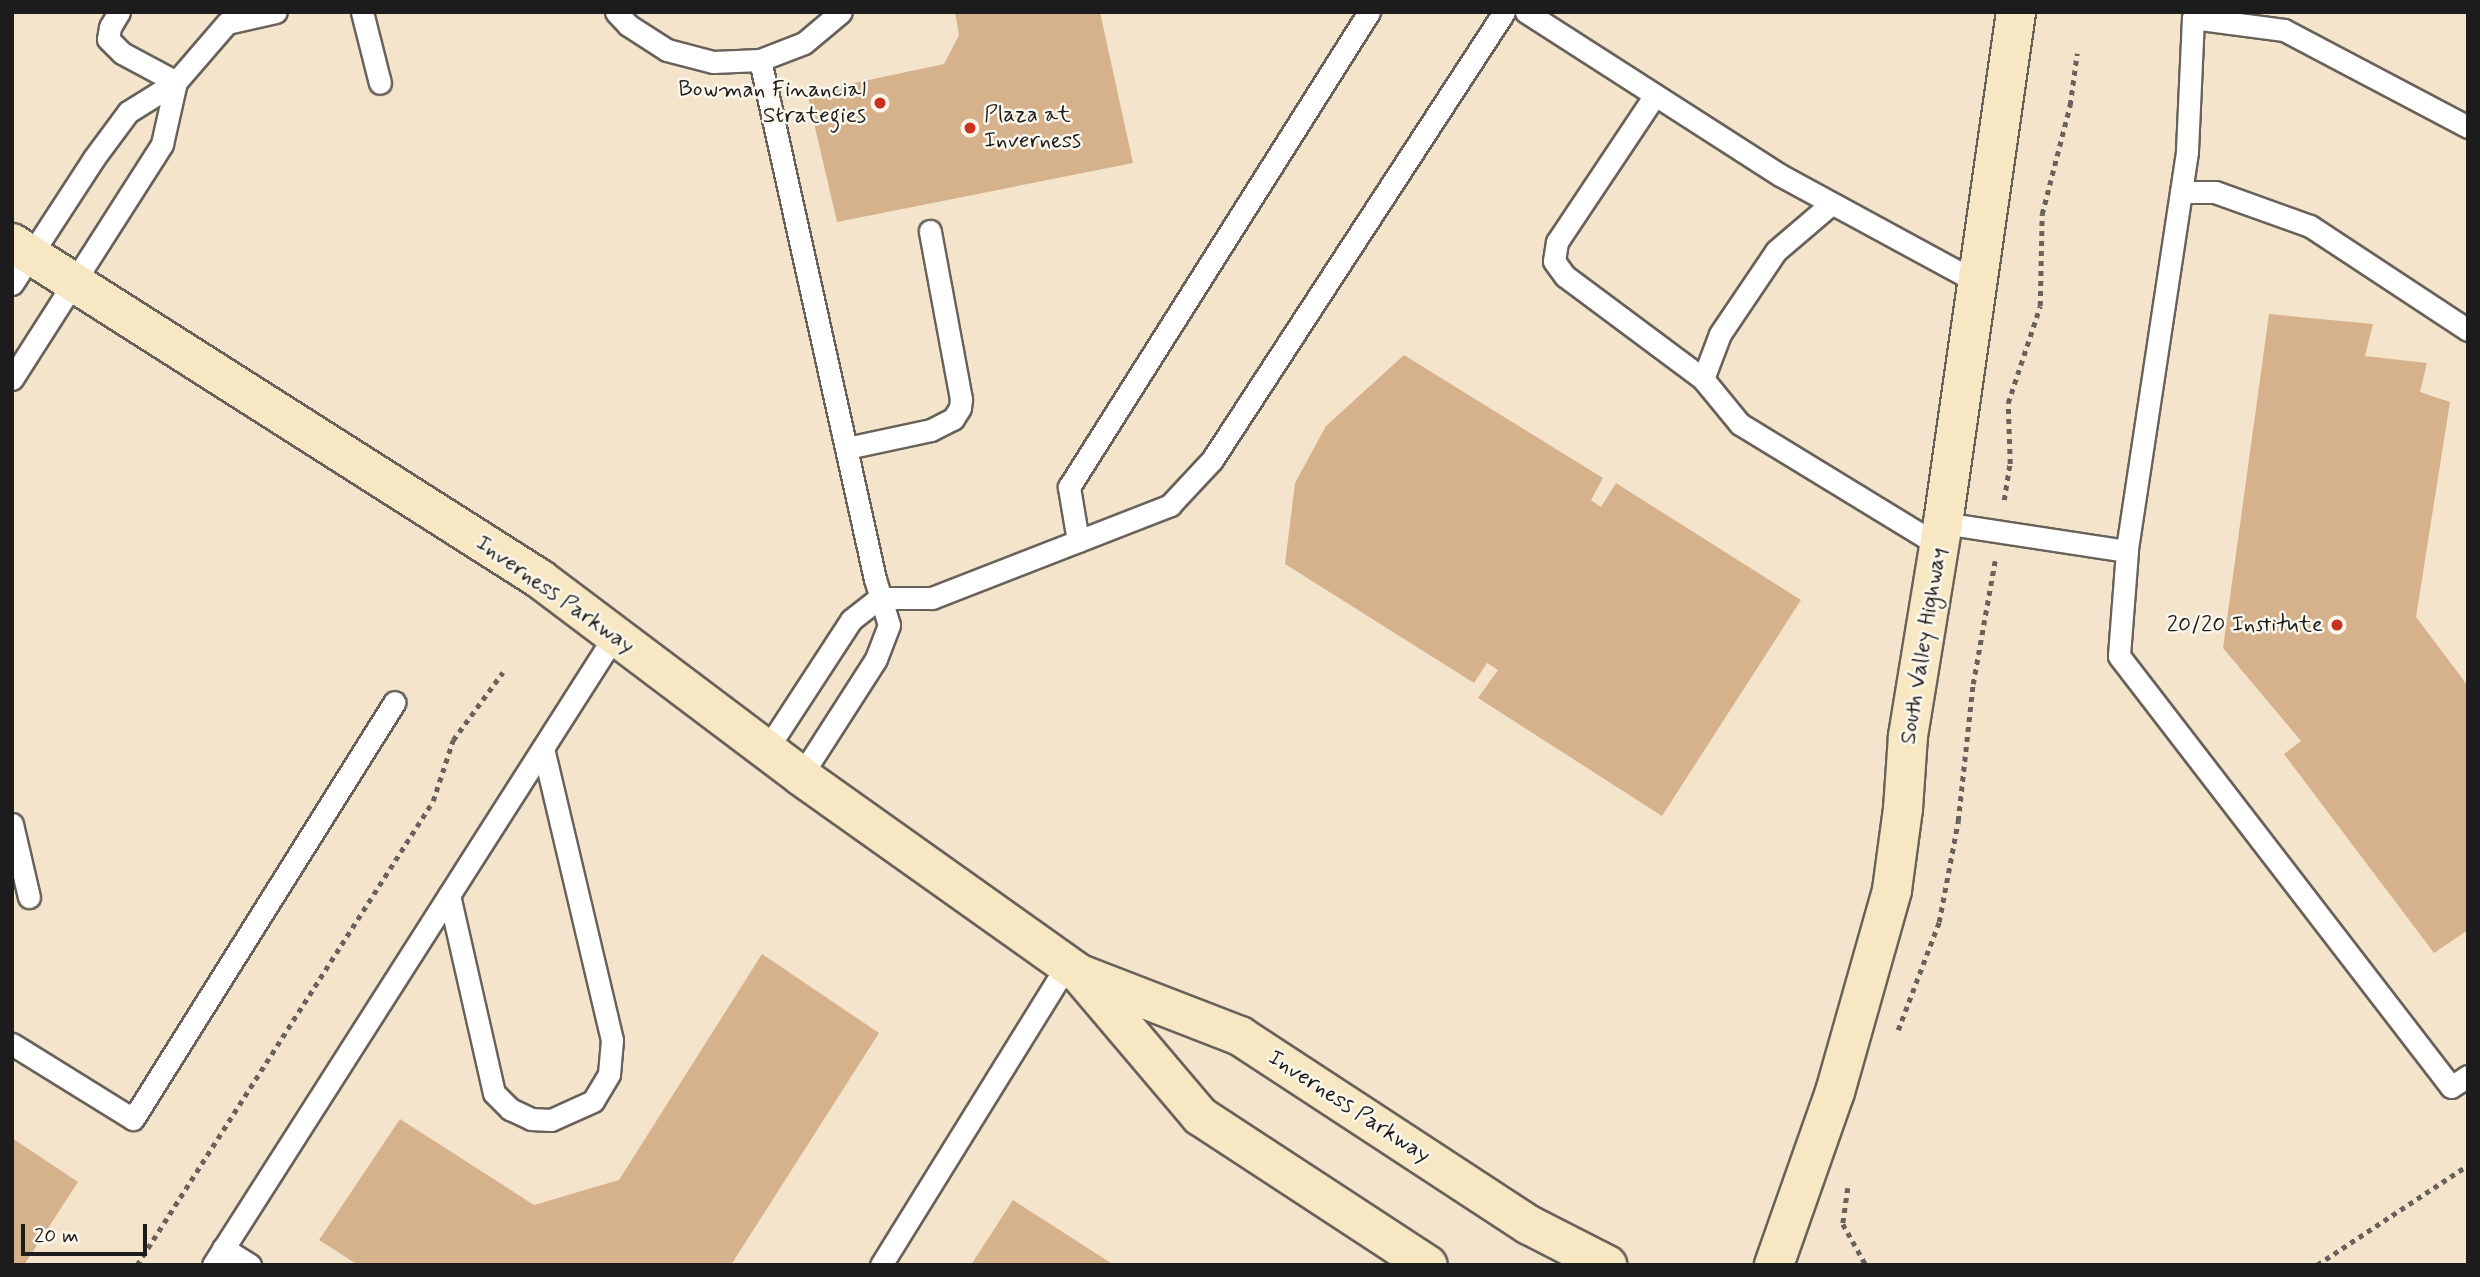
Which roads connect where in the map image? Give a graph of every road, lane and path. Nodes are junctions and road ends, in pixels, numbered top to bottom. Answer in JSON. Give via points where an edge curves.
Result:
{"nodes":[{"id":1,"x":119,"y":12,"type":"edge"},
{"id":2,"x":276,"y":12,"type":"edge"},
{"id":3,"x":362,"y":12,"type":"edge"},
{"id":4,"x":617,"y":12,"type":"edge"},
{"id":5,"x":842,"y":12,"type":"edge"},
{"id":6,"x":1369,"y":12,"type":"edge"},
{"id":7,"x":1504,"y":12,"type":"edge"},
{"id":8,"x":1526,"y":12,"type":"edge"},
{"id":9,"x":2016,"y":12,"type":"edge"},
{"id":10,"x":2077,"y":53,"type":"dead end"},
{"id":11,"x":760,"y":60,"type":"junction"},
{"id":12,"x":176,"y":82,"type":"junction"},
{"id":13,"x":380,"y":83,"type":"dead end"},
{"id":14,"x":1655,"y":96,"type":"junction"},
{"id":15,"x":2468,"y":127,"type":"edge"},
{"id":16,"x":2181,"y":192,"type":"junction"},
{"id":17,"x":1832,"y":204,"type":"junction"},
{"id":18,"x":930,"y":231,"type":"dead end"},
{"id":19,"x":18,"y":261,"type":"edge"},
{"id":20,"x":1977,"y":282,"type":"junction"},
{"id":21,"x":74,"y":283,"type":"junction"},
{"id":22,"x":2468,"y":330,"type":"edge"},
{"id":23,"x":12,"y":379,"type":"edge"},
{"id":24,"x":1703,"y":379,"type":"junction"},
{"id":25,"x":846,"y":448,"type":"junction"},
{"id":26,"x":2001,"y":529,"type":"junction"},
{"id":27,"x":1941,"y":534,"type":"junction"},
{"id":28,"x":1078,"y":541,"type":"junction"},
{"id":29,"x":2127,"y":551,"type":"junction"},
{"id":30,"x":883,"y":598,"type":"junction"},
{"id":31,"x":615,"y":635,"type":"junction"},
{"id":32,"x":503,"y":672,"type":"dead end"},
{"id":33,"x":395,"y":702,"type":"dead end"},
{"id":34,"x":543,"y":748,"type":"junction"},
{"id":35,"x":767,"y":749,"type":"junction"},
{"id":36,"x":802,"y":776,"type":"junction"},
{"id":37,"x":12,"y":824,"type":"edge"},
{"id":38,"x":449,"y":895,"type":"junction"},
{"id":39,"x":29,"y":897,"type":"dead end"},
{"id":40,"x":1073,"y":970,"type":"junction"},
{"id":41,"x":1895,"y":1039,"type":"dead end"},
{"id":42,"x":12,"y":1044,"type":"edge"},
{"id":43,"x":2468,"y":1076,"type":"edge"},
{"id":44,"x":2468,"y":1164,"type":"edge"},
{"id":45,"x":1848,"y":1183,"type":"dead end"},
{"id":46,"x":218,"y":1256,"type":"edge"},
{"id":47,"x":137,"y":1265,"type":"edge"},
{"id":48,"x":250,"y":1265,"type":"edge"},
{"id":49,"x":881,"y":1265,"type":"edge"},
{"id":50,"x":1428,"y":1265,"type":"edge"},
{"id":51,"x":1607,"y":1265,"type":"edge"},
{"id":52,"x":1774,"y":1265,"type":"edge"},
{"id":53,"x":1866,"y":1265,"type":"edge"},
{"id":54,"x":2317,"y":1265,"type":"edge"}],
"edges":[{"from":1,"to":12,"type":"lane","via":[[108,39],[121,53]]},
{"from":2,"to":12,"type":"lane","via":[[227,23]]},
{"from":3,"to":13,"type":"lane"},
{"from":4,"to":11,"type":"lane","via":[[628,25],[667,50],[713,62]]},
{"from":5,"to":11,"type":"lane","via":[[804,43]]},
{"from":6,"to":28,"type":"lane","via":[[1069,486]]},
{"from":7,"to":28,"type":"lane","via":[[1212,460],[1170,505]]},
{"from":8,"to":14,"type":"lane"},
{"from":9,"to":20,"type":"main road","name":"South Valley Highway"},
{"from":10,"to":26,"type":"path","via":[[2070,105],[2042,214],[2040,306],[2008,404],[2010,464]]},
{"from":11,"to":25,"type":"lane"},
{"from":12,"to":19,"type":"lane","via":[[128,112]]},
{"from":12,"to":21,"type":"lane","via":[[162,144]]},
{"from":14,"to":17,"type":"lane"},
{"from":14,"to":24,"type":"lane","via":[[1557,242],[1554,261],[1565,276]]},
{"from":15,"to":16,"type":"lane","via":[[2284,30],[2193,18]]},
{"from":16,"to":22,"type":"lane","via":[[2215,192],[2311,226]]},
{"from":16,"to":29,"type":"lane"},
{"from":17,"to":20,"type":"lane"},
{"from":17,"to":24,"type":"lane","via":[[1776,251],[1720,334]]},
{"from":18,"to":25,"type":"lane","via":[[960,408],[953,419],[931,430]]},
{"from":19,"to":21,"type":"main road","name":"Inverness Parkway"},
{"from":20,"to":27,"type":"main road","name":"South Valley Highway"},
{"from":21,"to":23,"type":"lane"},
{"from":21,"to":31,"type":"main road","name":"Inverness Parkway","via":[[540,579]]},
{"from":24,"to":27,"type":"lane","via":[[1740,424]]},
{"from":25,"to":30,"type":"lane"},
{"from":26,"to":27,"type":"lane"},
{"from":26,"to":29,"type":"lane"},
{"from":26,"to":41,"type":"path","via":[[1973,684],[1958,821],[1939,922]]},
{"from":27,"to":52,"type":"main road","name":"South Valley Highway","via":[[1908,736],[1903,809],[1886,919],[1835,1093]]},
{"from":28,"to":30,"type":"lane","via":[[932,598]]},
{"from":29,"to":43,"type":"lane","via":[[2119,656],[2451,1087]]},
{"from":30,"to":35,"type":"lane","via":[[851,620]]},
{"from":30,"to":36,"type":"lane","via":[[889,625],[876,659]]},
{"from":31,"to":34,"type":"lane"},
{"from":31,"to":35,"type":"main road","name":"Inverness Parkway"},
{"from":32,"to":47,"type":"path","via":[[453,740],[433,802]]},
{"from":33,"to":42,"type":"lane","via":[[133,1119]]},
{"from":34,"to":38,"type":"lane"},
{"from":34,"to":38,"type":"lane","via":[[612,1040],[609,1074],[593,1101],[551,1119],[531,1119],[510,1109],[494,1093]]},
{"from":35,"to":36,"type":"main road","name":"Inverness Parkway"},
{"from":36,"to":40,"type":"main road","name":"Inverness Parkway"},
{"from":37,"to":39,"type":"lane"},
{"from":38,"to":46,"type":"lane"},
{"from":40,"to":49,"type":"lane"},
{"from":40,"to":50,"type":"main road","name":"Inverness Parkway","via":[[1200,1116]]},
{"from":40,"to":51,"type":"main road","name":"Inverness Parkway","via":[[1240,1036],[1529,1224]]},
{"from":44,"to":54,"type":"path"},
{"from":45,"to":53,"type":"path","via":[[1843,1224]]},
{"from":46,"to":48,"type":"lane"}]}
